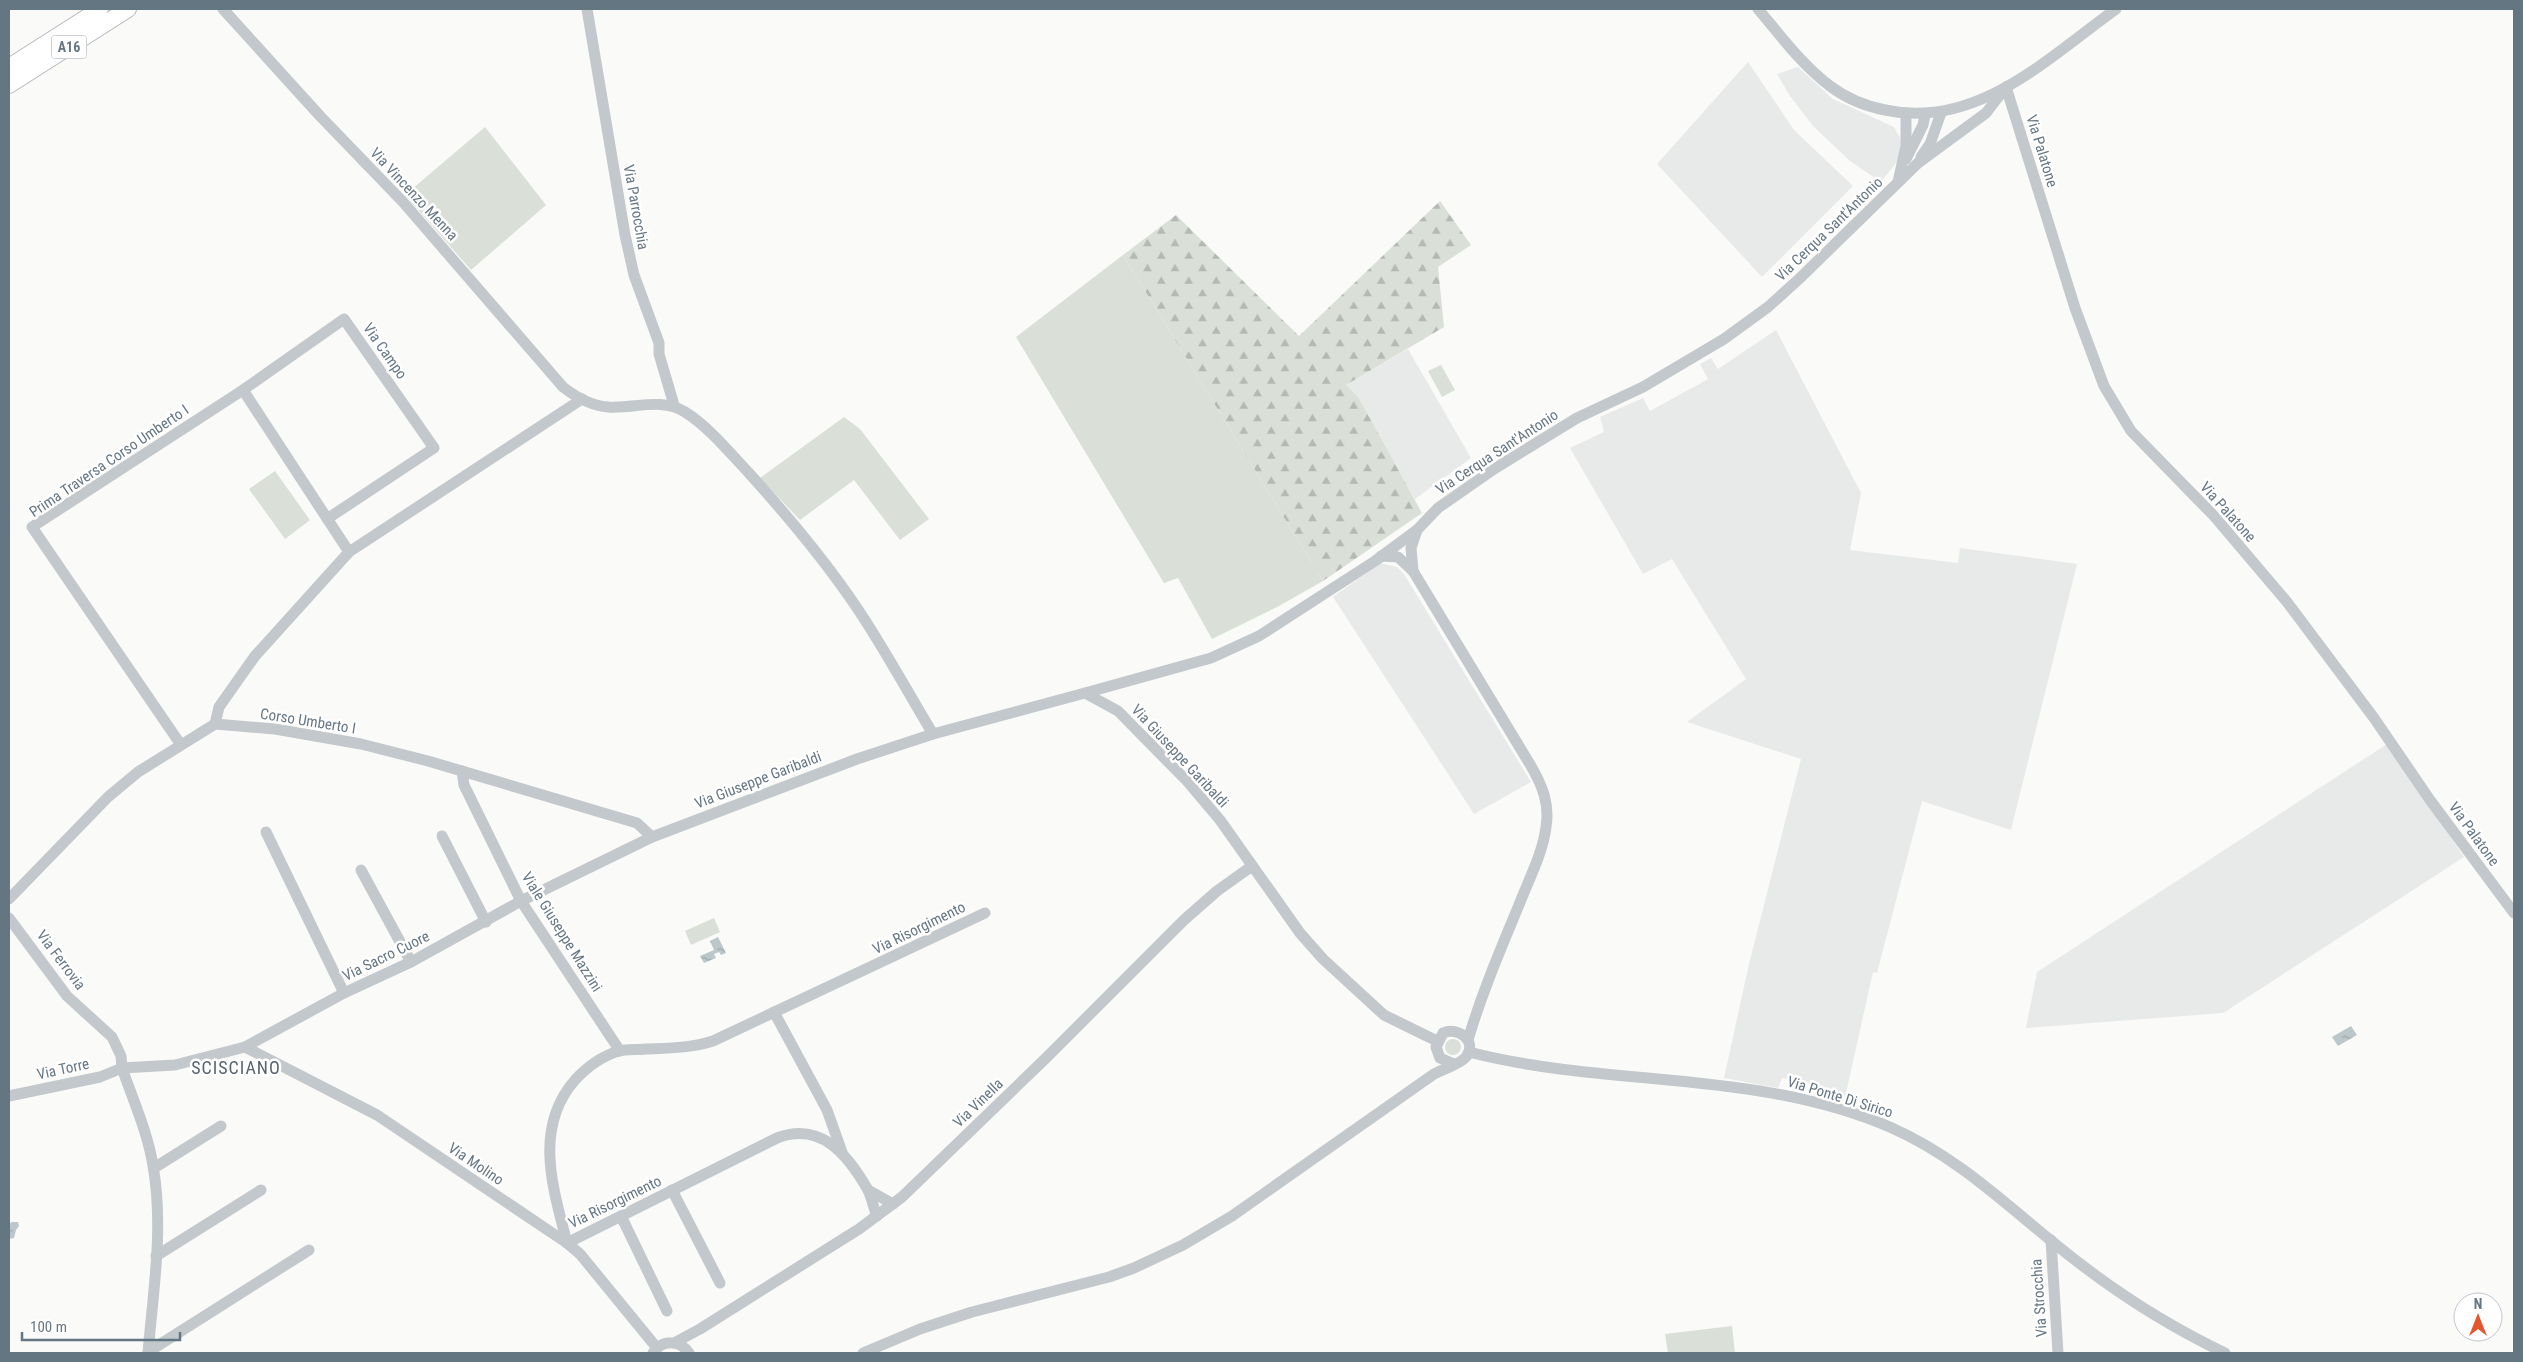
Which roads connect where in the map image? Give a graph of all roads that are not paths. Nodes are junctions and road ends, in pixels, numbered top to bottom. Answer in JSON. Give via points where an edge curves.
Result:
{"nodes":[{"id":1,"x":100,"y":9,"type":"edge"},
{"id":2,"x":128,"y":9,"type":"edge"},
{"id":3,"x":223,"y":9,"type":"edge"},
{"id":4,"x":587,"y":9,"type":"edge"},
{"id":5,"x":1758,"y":9,"type":"edge"},
{"id":6,"x":2116,"y":9,"type":"edge"},
{"id":7,"x":9,"y":67,"type":"edge"},
{"id":8,"x":9,"y":85,"type":"edge"},
{"id":9,"x":2006,"y":87,"type":"junction"},
{"id":10,"x":1941,"y":113,"type":"junction"},
{"id":11,"x":1906,"y":115,"type":"junction"},
{"id":12,"x":1925,"y":115,"type":"junction"},
{"id":13,"x":1918,"y":162,"type":"junction"},
{"id":14,"x":1902,"y":165,"type":"junction"},
{"id":15,"x":1897,"y":185,"type":"junction"},
{"id":16,"x":242,"y":390,"type":"junction"},
{"id":17,"x":582,"y":399,"type":"junction"},
{"id":18,"x":674,"y":405,"type":"junction"},
{"id":19,"x":327,"y":519,"type":"junction"},
{"id":20,"x":1417,"y":530,"type":"junction"},
{"id":21,"x":1400,"y":542,"type":"junction"},
{"id":22,"x":1411,"y":548,"type":"junction"},
{"id":23,"x":349,"y":552,"type":"junction"},
{"id":24,"x":1381,"y":556,"type":"junction"},
{"id":25,"x":1398,"y":557,"type":"junction"},
{"id":26,"x":1413,"y":570,"type":"junction"},
{"id":27,"x":1085,"y":693,"type":"junction"},
{"id":28,"x":216,"y":724,"type":"junction"},
{"id":29,"x":933,"y":734,"type":"junction"},
{"id":30,"x":181,"y":745,"type":"junction"},
{"id":31,"x":462,"y":772,"type":"junction"},
{"id":32,"x":266,"y":832,"type":"dead end"},
{"id":33,"x":442,"y":836,"type":"dead end"},
{"id":34,"x":652,"y":837,"type":"junction"},
{"id":35,"x":1252,"y":866,"type":"junction"},
{"id":36,"x":361,"y":870,"type":"dead end"},
{"id":37,"x":9,"y":899,"type":"edge"},
{"id":38,"x":521,"y":900,"type":"junction"},
{"id":39,"x":985,"y":913,"type":"dead end"},
{"id":40,"x":2514,"y":913,"type":"edge"},
{"id":41,"x":9,"y":918,"type":"edge"},
{"id":42,"x":486,"y":922,"type":"junction"},
{"id":43,"x":411,"y":962,"type":"junction"},
{"id":44,"x":344,"y":993,"type":"junction"},
{"id":45,"x":1477,"y":1008,"type":"junction"},
{"id":46,"x":774,"y":1012,"type":"junction"},
{"id":47,"x":1447,"y":1031,"type":"junction"},
{"id":48,"x":1468,"y":1040,"type":"junction"},
{"id":49,"x":245,"y":1047,"type":"junction"},
{"id":50,"x":1437,"y":1047,"type":"junction"},
{"id":51,"x":620,"y":1051,"type":"junction"},
{"id":52,"x":1468,"y":1052,"type":"junction"},
{"id":53,"x":1454,"y":1064,"type":"junction"},
{"id":54,"x":122,"y":1068,"type":"junction"},
{"id":55,"x":1424,"y":1081,"type":"junction"},
{"id":56,"x":9,"y":1096,"type":"edge"},
{"id":57,"x":221,"y":1126,"type":"dead end"},
{"id":58,"x":842,"y":1153,"type":"junction"},
{"id":59,"x":154,"y":1168,"type":"junction"},
{"id":60,"x":261,"y":1190,"type":"dead end"},
{"id":61,"x":672,"y":1190,"type":"junction"},
{"id":62,"x":868,"y":1190,"type":"junction"},
{"id":63,"x":893,"y":1204,"type":"junction"},
{"id":64,"x":621,"y":1216,"type":"junction"},
{"id":65,"x":877,"y":1216,"type":"junction"},
{"id":66,"x":2051,"y":1240,"type":"junction"},
{"id":67,"x":567,"y":1243,"type":"junction"},
{"id":68,"x":309,"y":1250,"type":"dead end"},
{"id":69,"x":156,"y":1256,"type":"junction"},
{"id":70,"x":720,"y":1283,"type":"dead end"},
{"id":71,"x":667,"y":1311,"type":"dead end"},
{"id":72,"x":700,"y":1329,"type":"junction"},
{"id":73,"x":674,"y":1343,"type":"junction"},
{"id":74,"x":655,"y":1351,"type":"edge"},
{"id":75,"x":148,"y":1353,"type":"edge"},
{"id":76,"x":691,"y":1353,"type":"edge"},
{"id":77,"x":862,"y":1353,"type":"edge"},
{"id":78,"x":2058,"y":1353,"type":"edge"},
{"id":79,"x":2225,"y":1353,"type":"edge"}],
"edges":[{"from":1,"to":7,"type":"highway","number":"A16"},
{"from":2,"to":8,"type":"highway","number":"A16"},
{"from":3,"to":17,"type":"street","name":"Via Vincenzo Menna","via":[[403,202],[563,387]]},
{"from":4,"to":18,"type":"street","name":"Via Parrocchia","via":[[625,235],[634,275],[659,343],[659,354]]},
{"from":5,"to":11,"type":"street","via":[[1798,57],[1830,86],[1866,106]]},
{"from":6,"to":9,"type":"street"},
{"from":9,"to":10,"type":"street","via":[[1984,99]]},
{"from":9,"to":13,"type":"street","name":"Via Cerqua Sant'Antonio","via":[[1986,113]]},
{"from":9,"to":40,"type":"street","name":"Via Palatone","via":[[2075,308],[2104,386],[2131,431],[2214,516],[2287,602]]},
{"from":10,"to":12,"type":"street"},
{"from":10,"to":13,"type":"street","name":"Via Cerqua Sant'Antonio","via":[[1930,144]]},
{"from":11,"to":12,"type":"street"},
{"from":11,"to":14,"type":"street","name":"Via Cerqua Sant'Antonio"},
{"from":12,"to":14,"type":"street","name":"Via Cerqua Sant'Antonio","via":[[1914,147]]},
{"from":13,"to":15,"type":"street","name":"Via Cerqua Sant'Antonio"},
{"from":14,"to":15,"type":"street","name":"Via Cerqua Sant'Antonio"},
{"from":15,"to":20,"type":"street","name":"Via Cerqua Sant'Antonio","via":[[1768,307],[1724,340],[1643,387],[1577,418],[1494,469],[1438,508]]},
{"from":16,"to":19,"type":"street"},
{"from":16,"to":19,"type":"street","name":"Via Campo","via":[[344,319],[434,448]]},
{"from":16,"to":30,"type":"street","name":"Prima Traversa Corso Umberto I","via":[[32,527]]},
{"from":17,"to":18,"type":"street","via":[[607,407]]},
{"from":17,"to":23,"type":"street"},
{"from":18,"to":29,"type":"street","via":[[708,431],[792,521],[855,605]]},
{"from":19,"to":23,"type":"street"},
{"from":20,"to":21,"type":"street","name":"Via Cerqua Sant'Antonio"},
{"from":20,"to":22,"type":"street"},
{"from":21,"to":22,"type":"street"},
{"from":21,"to":24,"type":"street","name":"Via Cerqua Sant'Antonio"},
{"from":21,"to":25,"type":"street"},
{"from":22,"to":26,"type":"street"},
{"from":23,"to":28,"type":"street","via":[[255,656],[219,708]]},
{"from":24,"to":25,"type":"street"},
{"from":24,"to":27,"type":"street","name":"Via Cerqua Sant'Antonio","via":[[1259,636],[1211,658]]},
{"from":25,"to":26,"type":"street"},
{"from":26,"to":45,"type":"street","via":[[1531,766],[1542,786],[1546,806],[1546,827],[1538,857]]},
{"from":27,"to":29,"type":"street","name":"Via Giuseppe Garibaldi"},
{"from":27,"to":35,"type":"street","name":"Via Giuseppe Garibaldi","via":[[1118,711],[1152,743],[1220,820]]},
{"from":28,"to":30,"type":"street"},
{"from":28,"to":31,"type":"street","name":"Corso Umberto I","via":[[275,729],[361,744]]},
{"from":29,"to":34,"type":"street","name":"Via Giuseppe Garibaldi","via":[[784,785]]},
{"from":30,"to":37,"type":"street","via":[[138,772],[108,797]]},
{"from":31,"to":34,"type":"street","name":"Corso Umberto I","via":[[638,823]]},
{"from":31,"to":38,"type":"street","name":"Viale Giuseppe Mazzini","via":[[464,785]]},
{"from":32,"to":44,"type":"street"},
{"from":33,"to":42,"type":"street"},
{"from":34,"to":38,"type":"street","name":"Via Sacro Cuore"},
{"from":35,"to":50,"type":"street","name":"Via Giuseppe Garibaldi","via":[[1300,933],[1323,959],[1384,1015]]},
{"from":35,"to":63,"type":"street","name":"Via Vinella","via":[[1217,890],[1184,920]]},
{"from":36,"to":43,"type":"street"},
{"from":38,"to":42,"type":"street","name":"Via Sacro Cuore"},
{"from":38,"to":51,"type":"street","name":"Viale Giuseppe Mazzini"},
{"from":39,"to":46,"type":"street","name":"Via Risorgimento"},
{"from":41,"to":54,"type":"street","name":"Via Ferrovia","via":[[67,996],[112,1037],[121,1056]]},
{"from":42,"to":43,"type":"street","name":"Via Sacro Cuore"},
{"from":43,"to":44,"type":"street","name":"Via Sacro Cuore"},
{"from":44,"to":49,"type":"street","name":"Via Sacro Cuore"},
{"from":45,"to":47,"type":"street","via":[[1461,1024]]},
{"from":45,"to":48,"type":"street"},
{"from":46,"to":51,"type":"street","name":"Via Risorgimento","via":[[713,1042]]},
{"from":46,"to":58,"type":"street","via":[[827,1110]]},
{"from":47,"to":48,"type":"street","via":[[1457,1031]]},
{"from":47,"to":50,"type":"street"},
{"from":48,"to":52,"type":"street"},
{"from":49,"to":54,"type":"street","name":"Via Sacro Cuore","via":[[175,1065]]},
{"from":49,"to":67,"type":"street","name":"Via Molino","via":[[377,1115]]},
{"from":50,"to":53,"type":"street","via":[[1444,1062]]},
{"from":50,"to":55,"type":"street"},
{"from":51,"to":67,"type":"street","name":"Via Risorgimento","via":[[586,1068],[554,1114],[549,1151],[551,1171]]},
{"from":52,"to":53,"type":"street","via":[[1463,1060]]},
{"from":52,"to":66,"type":"street","name":"Via Ponte Di Sirico","via":[[1588,1073],[1716,1084],[1766,1092],[1860,1116],[1919,1141],[1949,1158]]},
{"from":53,"to":55,"type":"street"},
{"from":54,"to":56,"type":"street","name":"Via Torre","via":[[100,1077]]},
{"from":54,"to":59,"type":"street","name":"Via Ferrovia"},
{"from":55,"to":77,"type":"street","via":[[1232,1216],[1183,1245],[1117,1274],[972,1312]]},
{"from":57,"to":59,"type":"street"},
{"from":58,"to":61,"type":"street","name":"Via Risorgimento","via":[[812,1135],[788,1134]]},
{"from":58,"to":62,"type":"street","name":"Via Risorgimento"},
{"from":59,"to":69,"type":"street","name":"Via Ferrovia"},
{"from":60,"to":69,"type":"street"},
{"from":61,"to":64,"type":"street","name":"Via Risorgimento"},
{"from":61,"to":70,"type":"street"},
{"from":62,"to":63,"type":"street"},
{"from":62,"to":65,"type":"street"},
{"from":63,"to":65,"type":"street","name":"Via Vinella"},
{"from":64,"to":67,"type":"street","name":"Via Risorgimento"},
{"from":64,"to":71,"type":"street"},
{"from":65,"to":72,"type":"street","name":"Via Vinella"},
{"from":66,"to":78,"type":"street","name":"Via Strocchia"},
{"from":66,"to":79,"type":"street","name":"Via Ponte Di Sirico","via":[[2147,1311]]},
{"from":67,"to":74,"type":"street","name":"Via Molino","via":[[580,1254]]},
{"from":68,"to":75,"type":"street"},
{"from":69,"to":75,"type":"street","name":"Via Ferrovia"},
{"from":72,"to":73,"type":"street","name":"Via Vinella"},
{"from":72,"to":76,"type":"street"},
{"from":73,"to":74,"type":"street","name":"Via Vinella","via":[[667,1343]]},
{"from":73,"to":76,"type":"street"}]}
